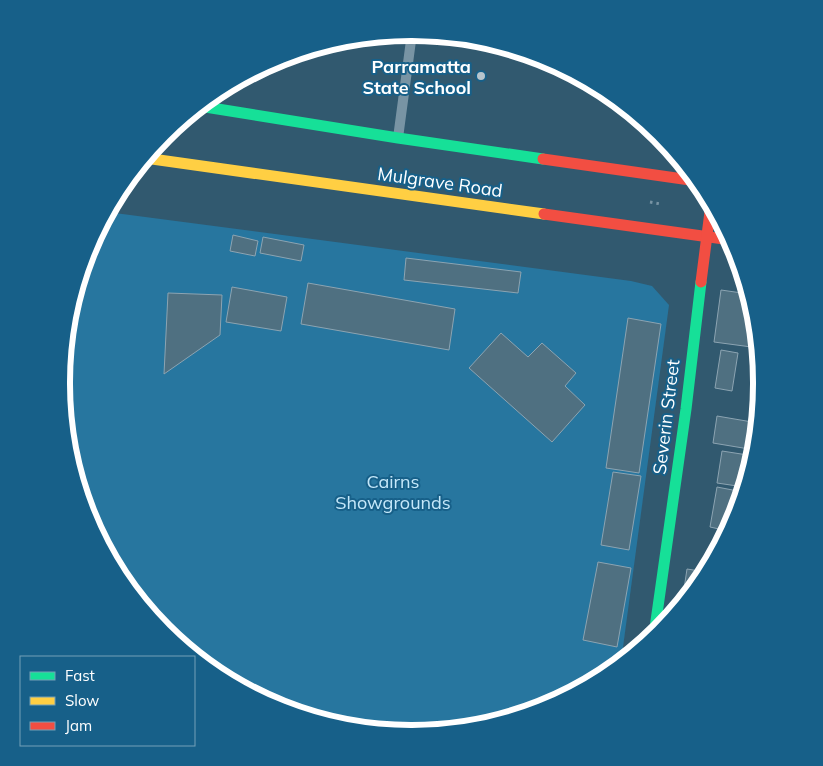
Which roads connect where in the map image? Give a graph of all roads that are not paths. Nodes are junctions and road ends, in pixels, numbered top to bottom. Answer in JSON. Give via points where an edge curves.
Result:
{"nodes":[{"id":1,"x":411,"y":41,"type":"edge"},
{"id":2,"x":209,"y":108,"type":"edge"},
{"id":3,"x":398,"y":138,"type":"junction"},
{"id":4,"x":154,"y":159,"type":"edge"},
{"id":5,"x":686,"y":179,"type":"edge"},
{"id":6,"x":710,"y":217,"type":"edge"},
{"id":7,"x":708,"y":237,"type":"junction"},
{"id":8,"x":721,"y":239,"type":"edge"},
{"id":9,"x":656,"y":622,"type":"edge"}],
"edges":[{"from":1,"to":3,"type":"lane"},
{"from":2,"to":3,"type":"main road"},
{"from":3,"to":5,"type":"main road"},
{"from":4,"to":7,"type":"main road","name":"Mulgrave Road"},
{"from":6,"to":7,"type":"main road","name":"Severin Street"},
{"from":7,"to":8,"type":"main road","name":"Mulgrave Road"},
{"from":7,"to":9,"type":"main road","name":"Severin Street"}]}
